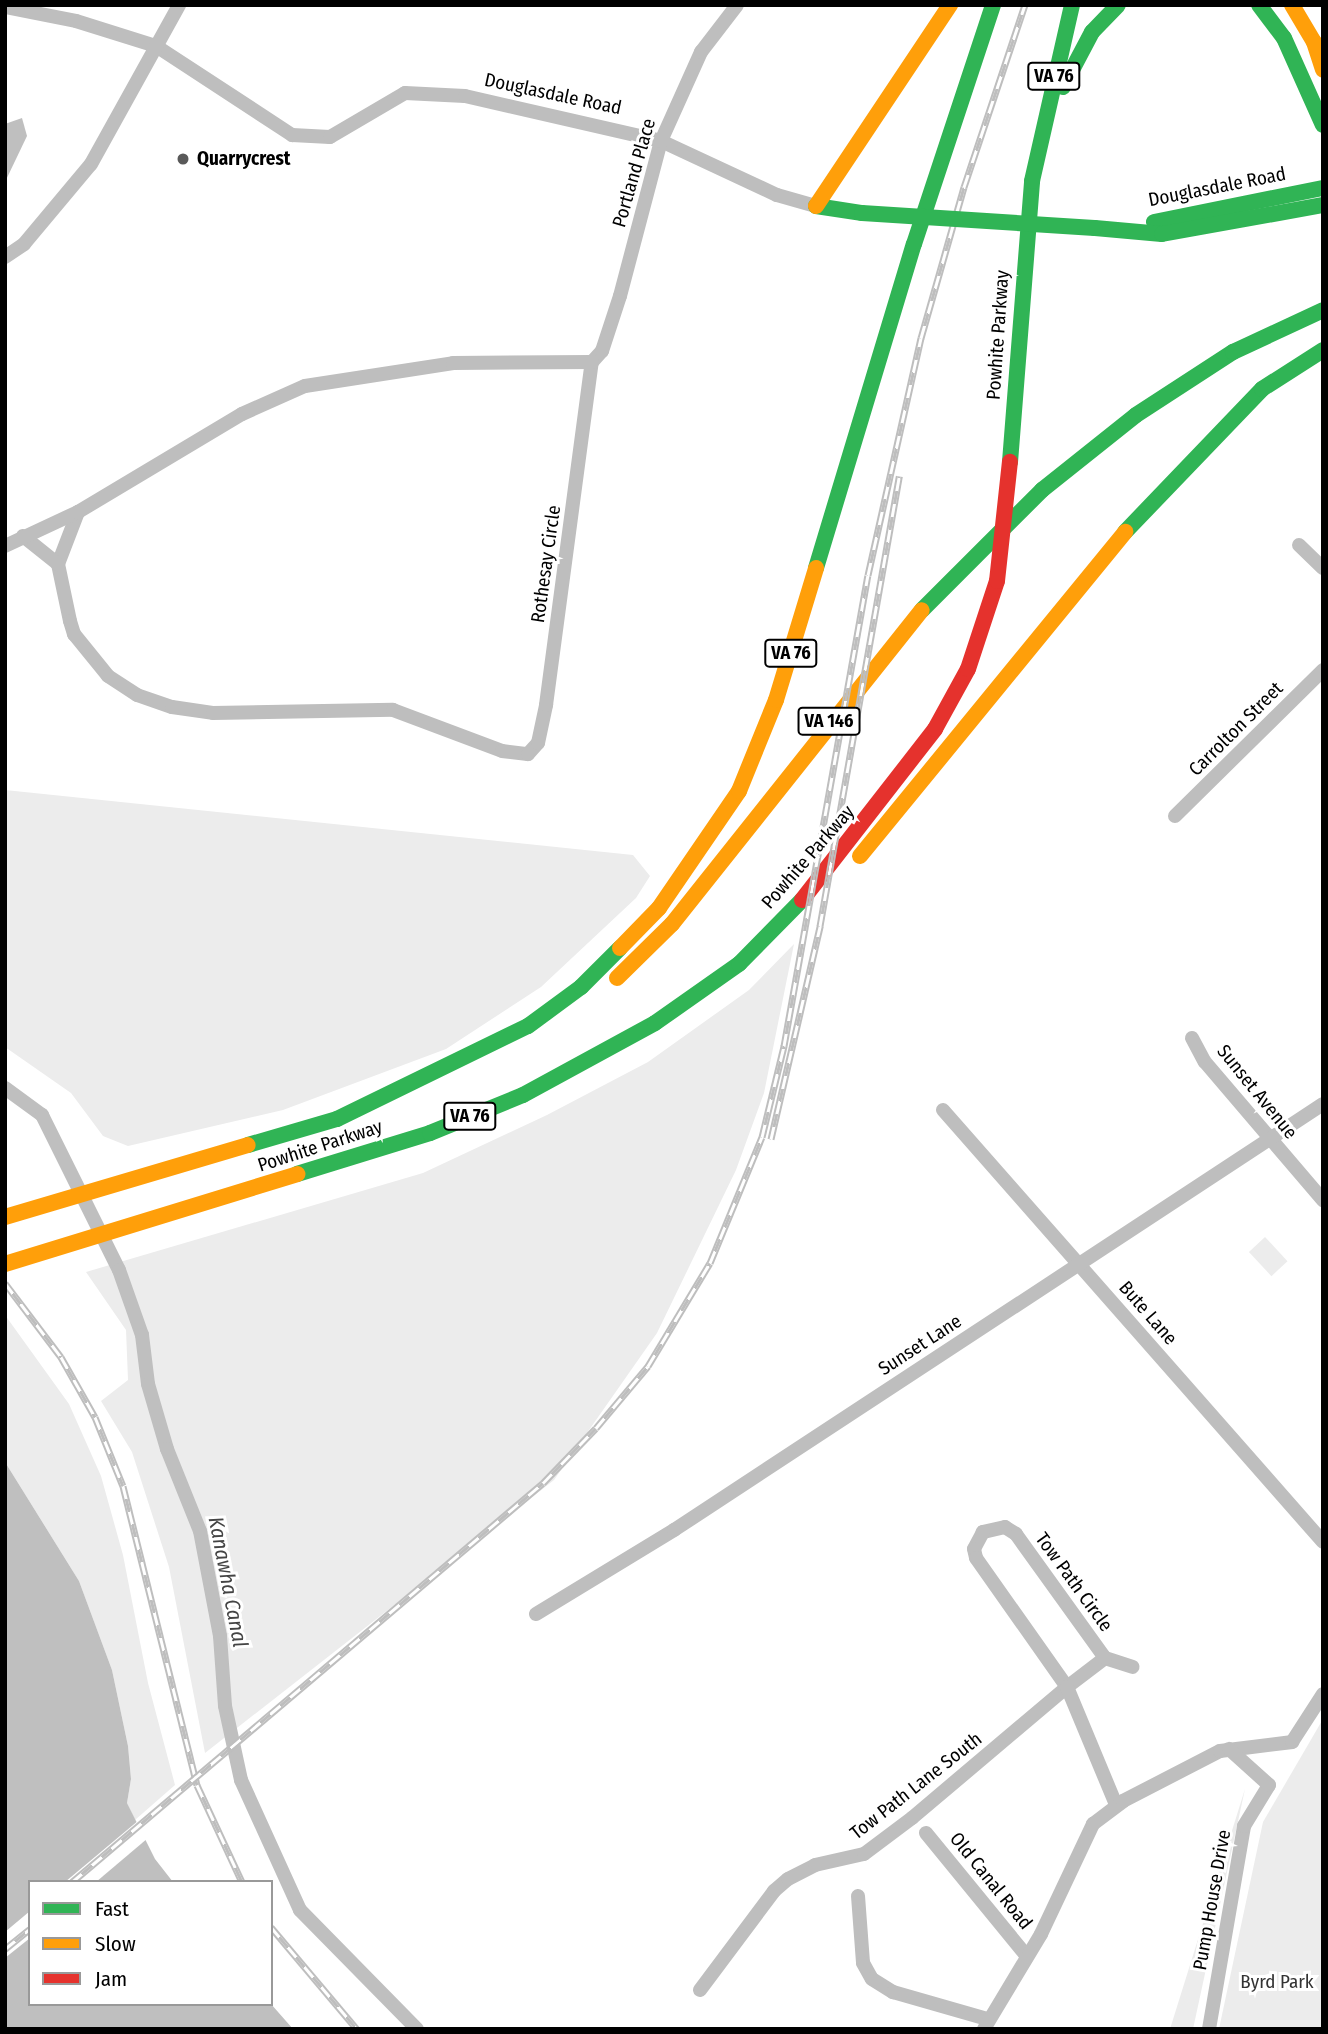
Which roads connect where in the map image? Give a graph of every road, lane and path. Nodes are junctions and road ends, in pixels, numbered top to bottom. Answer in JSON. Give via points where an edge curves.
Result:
{"nodes":[{"id":1,"x":179,"y":5,"type":"edge"},
{"id":2,"x":737,"y":5,"type":"edge"},
{"id":3,"x":950,"y":5,"type":"edge"},
{"id":4,"x":993,"y":5,"type":"edge"},
{"id":5,"x":1073,"y":5,"type":"edge"},
{"id":6,"x":1118,"y":5,"type":"edge"},
{"id":7,"x":1259,"y":5,"type":"edge"},
{"id":8,"x":1292,"y":5,"type":"edge"},
{"id":9,"x":5,"y":7,"type":"edge"},
{"id":10,"x":1314,"y":42,"type":"junction"},
{"id":11,"x":156,"y":46,"type":"junction"},
{"id":12,"x":1323,"y":57,"type":"edge"},
{"id":13,"x":1323,"y":70,"type":"edge"},
{"id":14,"x":1323,"y":125,"type":"edge"},
{"id":15,"x":661,"y":141,"type":"junction"},
{"id":16,"x":1039,"y":147,"type":"junction"},
{"id":17,"x":1323,"y":188,"type":"edge"},
{"id":18,"x":1323,"y":205,"type":"edge"},
{"id":19,"x":816,"y":206,"type":"junction"},
{"id":20,"x":1119,"y":229,"type":"junction"},
{"id":21,"x":5,"y":257,"type":"edge"},
{"id":22,"x":1323,"y":310,"type":"edge"},
{"id":23,"x":1323,"y":349,"type":"edge"},
{"id":24,"x":592,"y":362,"type":"junction"},
{"id":25,"x":78,"y":512,"type":"junction"},
{"id":26,"x":23,"y":536,"type":"junction"},
{"id":27,"x":1299,"y":545,"type":"dead end"},
{"id":28,"x":5,"y":546,"type":"edge"},
{"id":29,"x":58,"y":564,"type":"junction"},
{"id":30,"x":1323,"y":568,"type":"edge"},
{"id":31,"x":1323,"y":670,"type":"edge"},
{"id":32,"x":1175,"y":816,"type":"dead end"},
{"id":33,"x":851,"y":868,"type":"dead end"},
{"id":34,"x":833,"y":889,"type":"dead end"},
{"id":35,"x":739,"y":964,"type":"junction"},
{"id":36,"x":1192,"y":1038,"type":"dead end"},
{"id":37,"x":527,"y":1046,"type":"dead end"},
{"id":38,"x":439,"y":1088,"type":"dead end"},
{"id":39,"x":1323,"y":1104,"type":"edge"},
{"id":40,"x":943,"y":1111,"type":"dead end"},
{"id":41,"x":337,"y":1119,"type":"junction"},
{"id":42,"x":1268,"y":1136,"type":"junction"},
{"id":43,"x":1323,"y":1200,"type":"edge"},
{"id":44,"x":5,"y":1217,"type":"edge"},
{"id":45,"x":5,"y":1264,"type":"edge"},
{"id":46,"x":1080,"y":1264,"type":"junction"},
{"id":47,"x":1323,"y":1542,"type":"edge"},
{"id":48,"x":536,"y":1614,"type":"dead end"},
{"id":49,"x":1105,"y":1658,"type":"junction"},
{"id":50,"x":1133,"y":1667,"type":"dead end"},
{"id":51,"x":1067,"y":1687,"type":"junction"},
{"id":52,"x":1323,"y":1694,"type":"edge"},
{"id":53,"x":1229,"y":1749,"type":"junction"},
{"id":54,"x":1116,"y":1805,"type":"junction"},
{"id":55,"x":926,"y":1833,"type":"dead end"},
{"id":56,"x":858,"y":1896,"type":"dead end"},
{"id":57,"x":1026,"y":1955,"type":"junction"},
{"id":58,"x":700,"y":1990,"type":"dead end"},
{"id":59,"x":985,"y":2024,"type":"edge"},
{"id":60,"x":1209,"y":2029,"type":"edge"}],
"edges":[{"from":1,"to":11,"type":"street"},
{"from":2,"to":15,"type":"street","name":"Portland Place","via":[[688,76]]},
{"from":3,"to":19,"type":"main road"},
{"from":4,"to":41,"type":"main road","name":"Powhite Parkway","number":"VA 76","via":[[914,244],[776,701],[739,791],[659,908],[581,987],[507,1037]]},
{"from":5,"to":16,"type":"main road","name":"Powhite Parkway","number":"VA 76"},
{"from":6,"to":16,"type":"main road","via":[[1079,52]]},
{"from":7,"to":14,"type":"main road","via":[[1284,38]]},
{"from":8,"to":10,"type":"main road"},
{"from":9,"to":11,"type":"street","name":"Douglasdale Road","via":[[76,21]]},
{"from":10,"to":12,"type":"main road"},
{"from":10,"to":13,"type":"main road"},
{"from":11,"to":15,"type":"street","name":"Douglasdale Road","via":[[292,135],[330,137],[405,93],[465,96]]},
{"from":11,"to":21,"type":"street","via":[[91,164],[24,244]]},
{"from":15,"to":19,"type":"street","name":"Douglasdale Road","via":[[777,195]]},
{"from":15,"to":24,"type":"street","name":"Portland Place","via":[[620,296],[602,351]]},
{"from":16,"to":35,"type":"main road","name":"Powhite Parkway","number":"VA 76","bridge":true,"via":[[1027,219],[997,581],[985,628],[935,729],[896,784],[804,898]]},
{"from":17,"to":20,"type":"main road","name":"Douglasdale Road"},
{"from":18,"to":20,"type":"main road","name":"Douglasdale Road","via":[[1196,230],[1127,234]]},
{"from":19,"to":20,"type":"main road","name":"Douglasdale Road","bridge":true},
{"from":22,"to":37,"type":"main road","number":"VA 146","via":[[1201,373],[1136,415],[1042,490],[905,627],[673,924],[592,1000]]},
{"from":23,"to":33,"type":"main road","via":[[1262,389],[1148,503]]},
{"from":24,"to":25,"type":"street","via":[[453,363],[305,386],[242,414]]},
{"from":24,"to":29,"type":"street","name":"Rothesay Circle","via":[[546,705],[538,743],[528,754],[502,751],[393,710],[213,713],[136,695],[108,676],[74,634]]},
{"from":25,"to":26,"type":"street"},
{"from":25,"to":29,"type":"street"},
{"from":26,"to":28,"type":"street"},
{"from":26,"to":29,"type":"street"},
{"from":27,"to":30,"type":"street"},
{"from":31,"to":32,"type":"street","name":"Carrolton Street"},
{"from":34,"to":35,"type":"main road"},
{"from":35,"to":45,"type":"main road","name":"Powhite Parkway","number":"VA 76","via":[[655,1023],[523,1095],[430,1132]]},
{"from":36,"to":42,"type":"street","name":"Sunset Avenue","via":[[1205,1062]]},
{"from":38,"to":41,"type":"main road"},
{"from":39,"to":42,"type":"street","name":"Sunset Lane"},
{"from":40,"to":46,"type":"street","name":"Bute Lane"},
{"from":41,"to":44,"type":"main road","name":"Powhite Parkway","number":"VA 76"},
{"from":42,"to":43,"type":"street","name":"Sunset Avenue"},
{"from":42,"to":46,"type":"street","name":"Sunset Lane"},
{"from":46,"to":47,"type":"street","name":"Bute Lane"},
{"from":46,"to":48,"type":"street","name":"Sunset Lane","via":[[683,1524]]},
{"from":49,"to":50,"type":"street"},
{"from":49,"to":51,"type":"street","name":"Tow Path Circle"},
{"from":49,"to":51,"type":"street","name":"Tow Path Circle","via":[[1016,1534],[1005,1527],[983,1532],[974,1549],[976,1558]]},
{"from":51,"to":54,"type":"street"},
{"from":51,"to":58,"type":"street","name":"Tow Path Lane South","via":[[864,1854],[815,1865],[781,1885]]},
{"from":52,"to":53,"type":"street","via":[[1292,1742]]},
{"from":53,"to":54,"type":"street"},
{"from":53,"to":60,"type":"street","name":"Pump House Drive","via":[[1269,1785],[1244,1826]]},
{"from":54,"to":57,"type":"street","via":[[1093,1824],[1053,1912]]},
{"from":55,"to":57,"type":"street","name":"Old Canal Road"},
{"from":56,"to":59,"type":"street","via":[[863,1963],[872,1979],[892,1992]]},
{"from":57,"to":59,"type":"street"}]}
